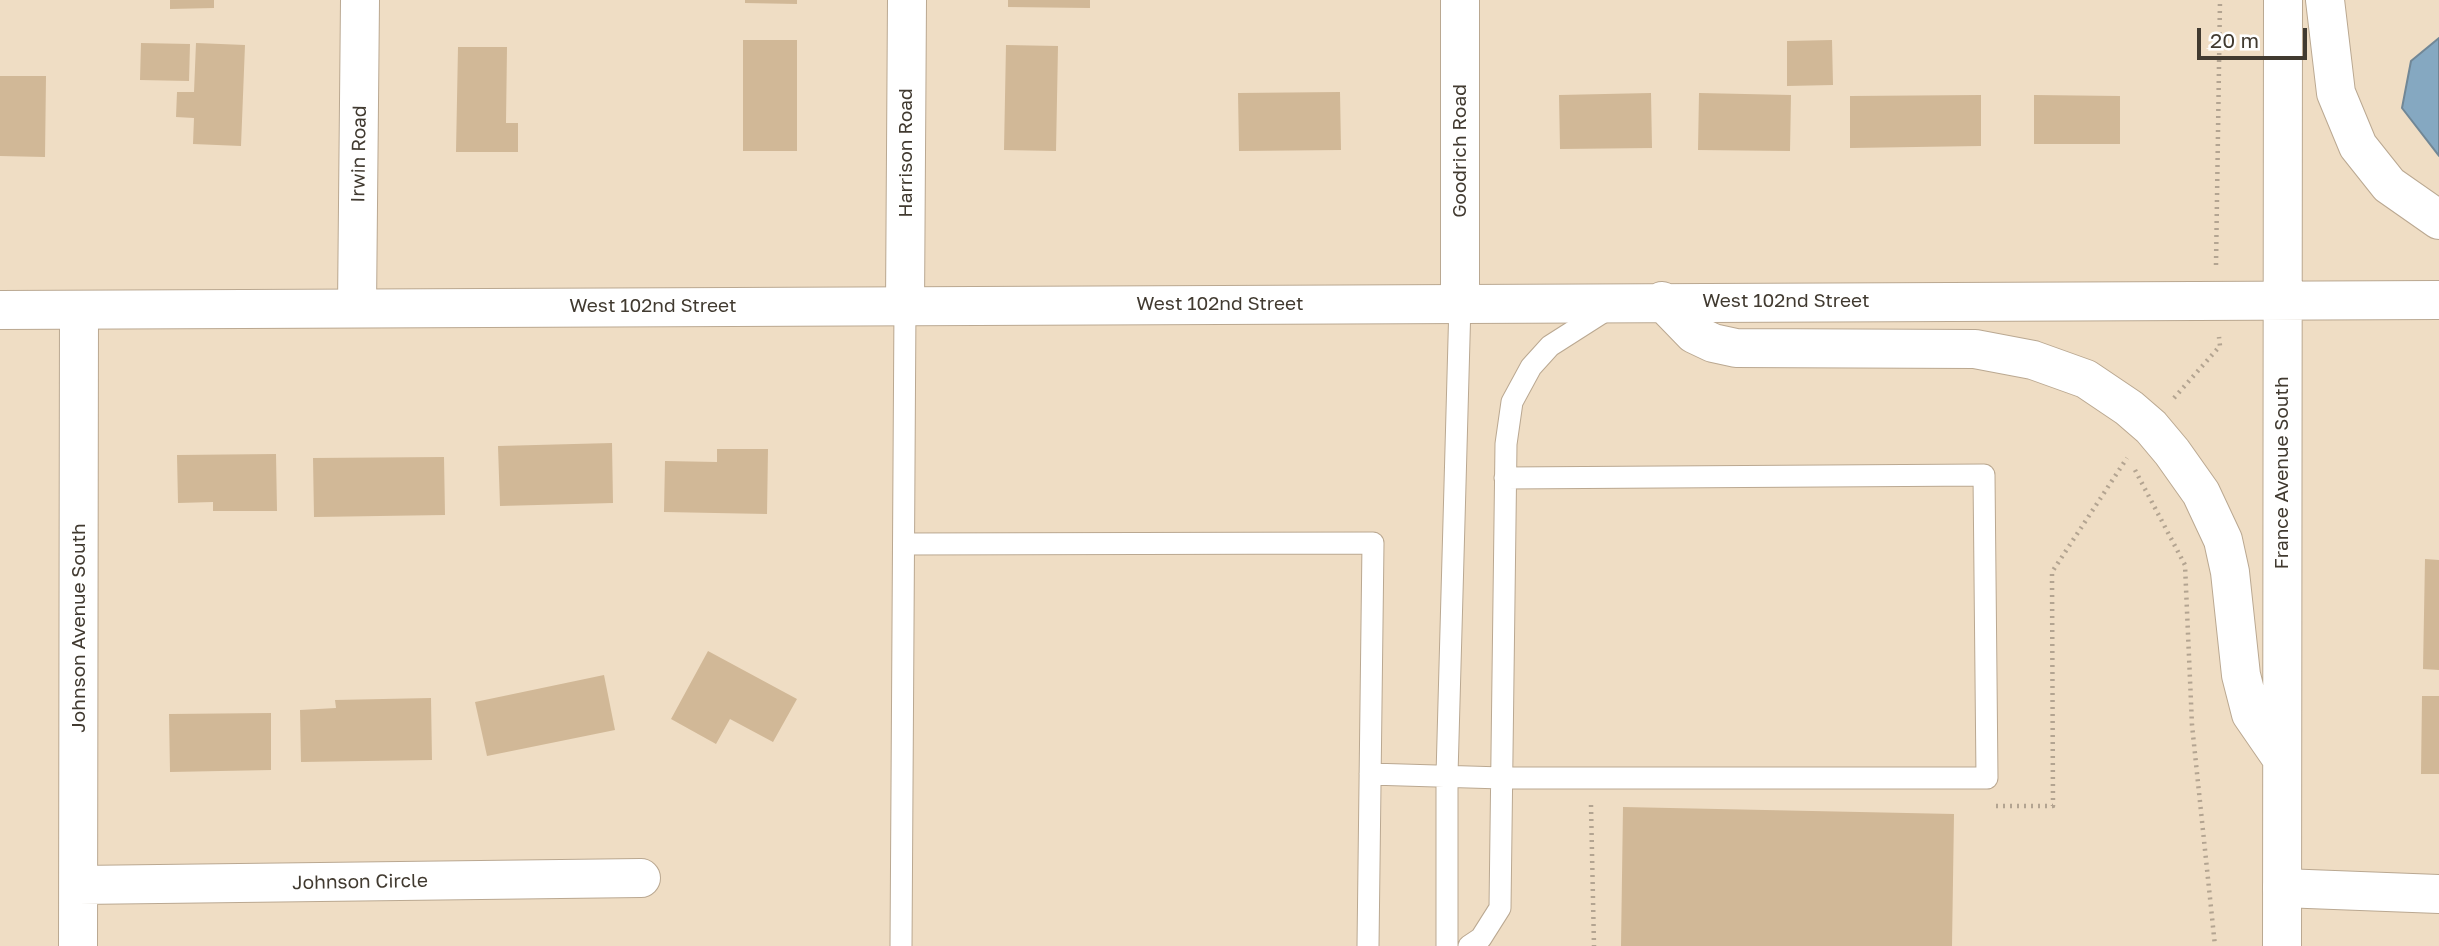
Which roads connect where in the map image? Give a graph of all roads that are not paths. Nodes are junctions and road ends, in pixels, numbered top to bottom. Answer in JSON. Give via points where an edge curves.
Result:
{"nodes":[{"id":1,"x":360,"y":0,"type":"edge"},
{"id":2,"x":907,"y":0,"type":"edge"},
{"id":3,"x":1460,"y":0,"type":"edge"},
{"id":4,"x":2283,"y":0,"type":"edge"},
{"id":5,"x":2325,"y":0,"type":"edge"},
{"id":6,"x":2439,"y":220,"type":"edge"},
{"id":7,"x":2282,"y":298,"type":"junction"},
{"id":8,"x":2439,"y":300,"type":"edge"},
{"id":9,"x":1662,"y":301,"type":"junction"},
{"id":10,"x":1624,"y":302,"type":"junction"},
{"id":11,"x":1460,"y":303,"type":"junction"},
{"id":12,"x":905,"y":305,"type":"junction"},
{"id":13,"x":357,"y":307,"type":"junction"},
{"id":14,"x":0,"y":310,"type":"edge"},
{"id":15,"x":79,"y":310,"type":"junction"},
{"id":16,"x":1505,"y":478,"type":"junction"},
{"id":17,"x":904,"y":544,"type":"junction"},
{"id":18,"x":2282,"y":760,"type":"junction"},
{"id":19,"x":1370,"y":774,"type":"junction"},
{"id":20,"x":1447,"y":775,"type":"junction"},
{"id":21,"x":1502,"y":778,"type":"junction"},
{"id":22,"x":641,"y":878,"type":"dead end"},
{"id":23,"x":79,"y":885,"type":"junction"},
{"id":24,"x":2282,"y":888,"type":"junction"},
{"id":25,"x":2439,"y":894,"type":"edge"},
{"id":26,"x":78,"y":946,"type":"edge"},
{"id":27,"x":901,"y":946,"type":"edge"},
{"id":28,"x":1368,"y":946,"type":"edge"},
{"id":29,"x":1447,"y":946,"type":"edge"},
{"id":30,"x":1469,"y":946,"type":"edge"},
{"id":31,"x":2282,"y":946,"type":"edge"}],
"edges":[{"from":1,"to":13,"type":"street","name":"Irwin Road"},
{"from":2,"to":12,"type":"street","name":"Harrison Road"},
{"from":3,"to":11,"type":"street","name":"Goodrich Road"},
{"from":4,"to":7,"type":"street","name":"France Avenue South"},
{"from":5,"to":6,"type":"street","via":[[2336,93],[2358,146],[2389,185]]},
{"from":7,"to":8,"type":"street","name":"West 102nd Street"},
{"from":7,"to":9,"type":"street","name":"West 102nd Street"},
{"from":7,"to":18,"type":"street","name":"France Avenue South"},
{"from":9,"to":10,"type":"street","name":"West 102nd Street"},
{"from":9,"to":18,"type":"street","via":[[1694,334],[1713,343],[1735,348],[1975,349],[2032,360],[2086,379],[2129,408],[2172,452],[2200,493],[2222,540],[2241,676],[2251,714]]},
{"from":10,"to":11,"type":"street","name":"West 102nd Street"},
{"from":10,"to":16,"type":"lane","via":[[1561,338],[1531,367],[1519,385],[1507,424]]},
{"from":11,"to":12,"type":"street","name":"West 102nd Street"},
{"from":11,"to":20,"type":"lane"},
{"from":12,"to":13,"type":"street","name":"West 102nd Street"},
{"from":12,"to":17,"type":"lane"},
{"from":13,"to":15,"type":"street","name":"West 102nd Street"},
{"from":14,"to":15,"type":"street","name":"West 102nd Street"},
{"from":15,"to":23,"type":"street","name":"Johnson Avenue South"},
{"from":16,"to":21,"type":"lane"},
{"from":16,"to":21,"type":"lane","via":[[1984,475],[1987,778]]},
{"from":17,"to":19,"type":"lane","via":[[1373,543]]},
{"from":17,"to":27,"type":"lane"},
{"from":18,"to":24,"type":"street","name":"France Avenue South"},
{"from":19,"to":20,"type":"lane"},
{"from":19,"to":28,"type":"lane"},
{"from":20,"to":21,"type":"lane"},
{"from":20,"to":29,"type":"lane"},
{"from":21,"to":30,"type":"lane","via":[[1500,908],[1481,938]]},
{"from":22,"to":23,"type":"street","name":"Johnson Circle"},
{"from":23,"to":26,"type":"street","name":"Johnson Avenue South"},
{"from":24,"to":25,"type":"street"},
{"from":24,"to":31,"type":"street","name":"France Avenue South"}]}
